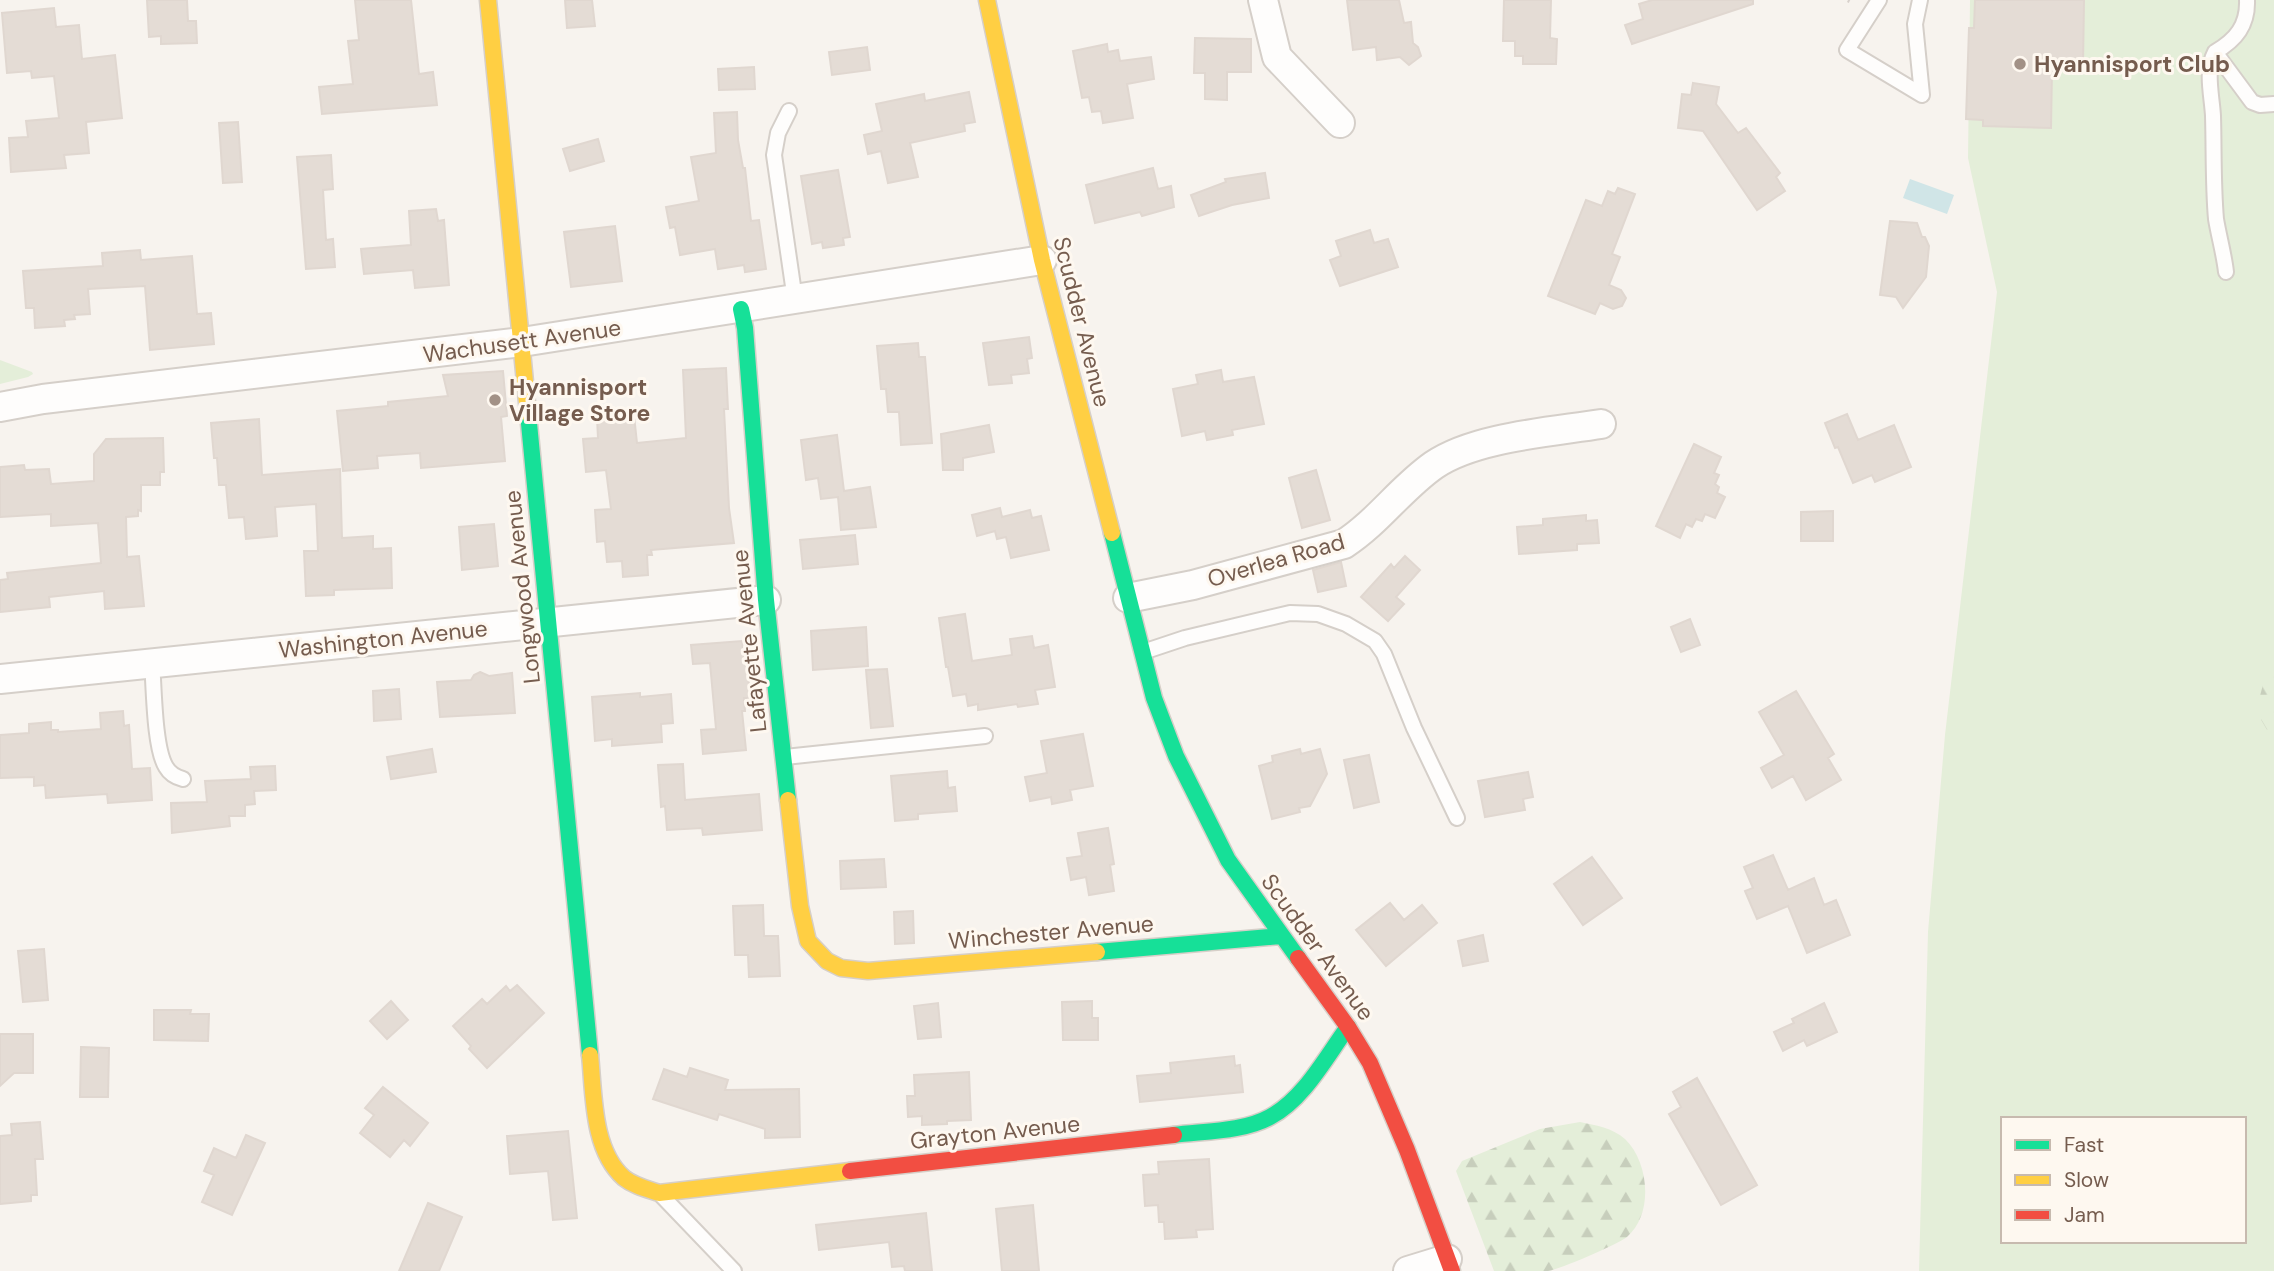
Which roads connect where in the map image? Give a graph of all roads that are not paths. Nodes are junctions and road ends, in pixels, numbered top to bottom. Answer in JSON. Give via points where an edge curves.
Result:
{"nodes":[{"id":1,"x":488,"y":0,"type":"edge"},
{"id":2,"x":987,"y":0,"type":"edge"},
{"id":3,"x":1263,"y":0,"type":"edge"},
{"id":4,"x":1879,"y":0,"type":"edge"},
{"id":5,"x":1920,"y":0,"type":"edge"},
{"id":6,"x":2247,"y":0,"type":"edge"},
{"id":7,"x":2215,"y":52,"type":"junction"},
{"id":8,"x":2274,"y":104,"type":"edge"},
{"id":9,"x":789,"y":111,"type":"dead end"},
{"id":10,"x":1340,"y":123,"type":"dead end"},
{"id":11,"x":1042,"y":260,"type":"junction"},
{"id":12,"x":2227,"y":272,"type":"dead end"},
{"id":13,"x":795,"y":300,"type":"junction"},
{"id":14,"x":741,"y":309,"type":"junction"},
{"id":15,"x":522,"y":342,"type":"junction"},
{"id":16,"x":0,"y":407,"type":"edge"},
{"id":17,"x":1601,"y":424,"type":"dead end"},
{"id":18,"x":1128,"y":598,"type":"junction"},
{"id":19,"x":766,"y":600,"type":"junction"},
{"id":20,"x":550,"y":622,"type":"junction"},
{"id":21,"x":1142,"y":652,"type":"junction"},
{"id":22,"x":152,"y":662,"type":"junction"},
{"id":23,"x":0,"y":679,"type":"edge"},
{"id":24,"x":985,"y":736,"type":"dead end"},
{"id":25,"x":784,"y":757,"type":"junction"},
{"id":26,"x":183,"y":779,"type":"dead end"},
{"id":27,"x":1457,"y":818,"type":"dead end"},
{"id":28,"x":1281,"y":936,"type":"junction"},
{"id":29,"x":827,"y":961,"type":"joint"},
{"id":30,"x":1348,"y":1027,"type":"junction"},
{"id":31,"x":614,"y":1166,"type":"joint"},
{"id":32,"x":659,"y":1193,"type":"junction"},
{"id":33,"x":1449,"y":1265,"type":"edge"},
{"id":34,"x":734,"y":1271,"type":"edge"},
{"id":35,"x":1408,"y":1271,"type":"edge"}],
"edges":[{"from":1,"to":15,"type":"street","name":"Longwood Avenue"},
{"from":2,"to":11,"type":"street","name":"Scudder Avenue"},
{"from":3,"to":10,"type":"street","via":[[1277,57]]},
{"from":4,"to":5,"type":"lane","via":[[1847,50],[1922,95],[1915,24]]},
{"from":6,"to":7,"type":"lane","via":[[2237,36]]},
{"from":7,"to":8,"type":"lane","via":[[2252,102]]},
{"from":7,"to":12,"type":"lane","via":[[2210,75],[2211,147]]},
{"from":9,"to":13,"type":"lane","via":[[774,155]]},
{"from":11,"to":13,"type":"street","name":"Wachusett Avenue"},
{"from":11,"to":18,"type":"street","name":"Scudder Avenue"},
{"from":13,"to":14,"type":"street","name":"Wachusett Avenue"},
{"from":14,"to":15,"type":"street","name":"Wachusett Avenue"},
{"from":14,"to":19,"type":"street","name":"Lafayette Avenue"},
{"from":15,"to":16,"type":"street","name":"Wachusett Avenue"},
{"from":15,"to":20,"type":"street","name":"Longwood Avenue"},
{"from":17,"to":18,"type":"street","name":"Overlea Road","via":[[1459,450],[1433,466],[1362,533],[1344,544]]},
{"from":18,"to":21,"type":"street","name":"Scudder Avenue"},
{"from":19,"to":20,"type":"street","name":"Washington Avenue"},
{"from":19,"to":25,"type":"street","name":"Lafayette Avenue"},
{"from":20,"to":22,"type":"street","name":"Washington Avenue"},
{"from":20,"to":31,"type":"street","name":"Longwood Avenue","via":[[597,1131]]},
{"from":21,"to":27,"type":"lane","via":[[1290,612],[1318,614],[1346,624],[1374,641],[1384,654]]},
{"from":21,"to":28,"type":"street","name":"Scudder Avenue","via":[[1176,757],[1217,841]]},
{"from":22,"to":23,"type":"street","name":"Washington Avenue"},
{"from":22,"to":26,"type":"lane","via":[[163,764],[173,776]]},
{"from":24,"to":25,"type":"lane"},
{"from":25,"to":29,"type":"street","name":"Lafayette Avenue","via":[[800,906],[808,941]]},
{"from":28,"to":29,"type":"street","name":"Winchester Avenue","via":[[868,971]]},
{"from":28,"to":30,"type":"street","name":"Scudder Avenue"},
{"from":30,"to":32,"type":"street","name":"Grayton Avenue","via":[[1290,1100],[1270,1117],[1235,1126]]},
{"from":30,"to":33,"type":"street","name":"Scudder Avenue","via":[[1381,1088]]},
{"from":31,"to":32,"type":"street","name":"Grayton Avenue","via":[[620,1177],[638,1188]]},
{"from":32,"to":34,"type":"lane"},
{"from":33,"to":35,"type":"street"}]}
